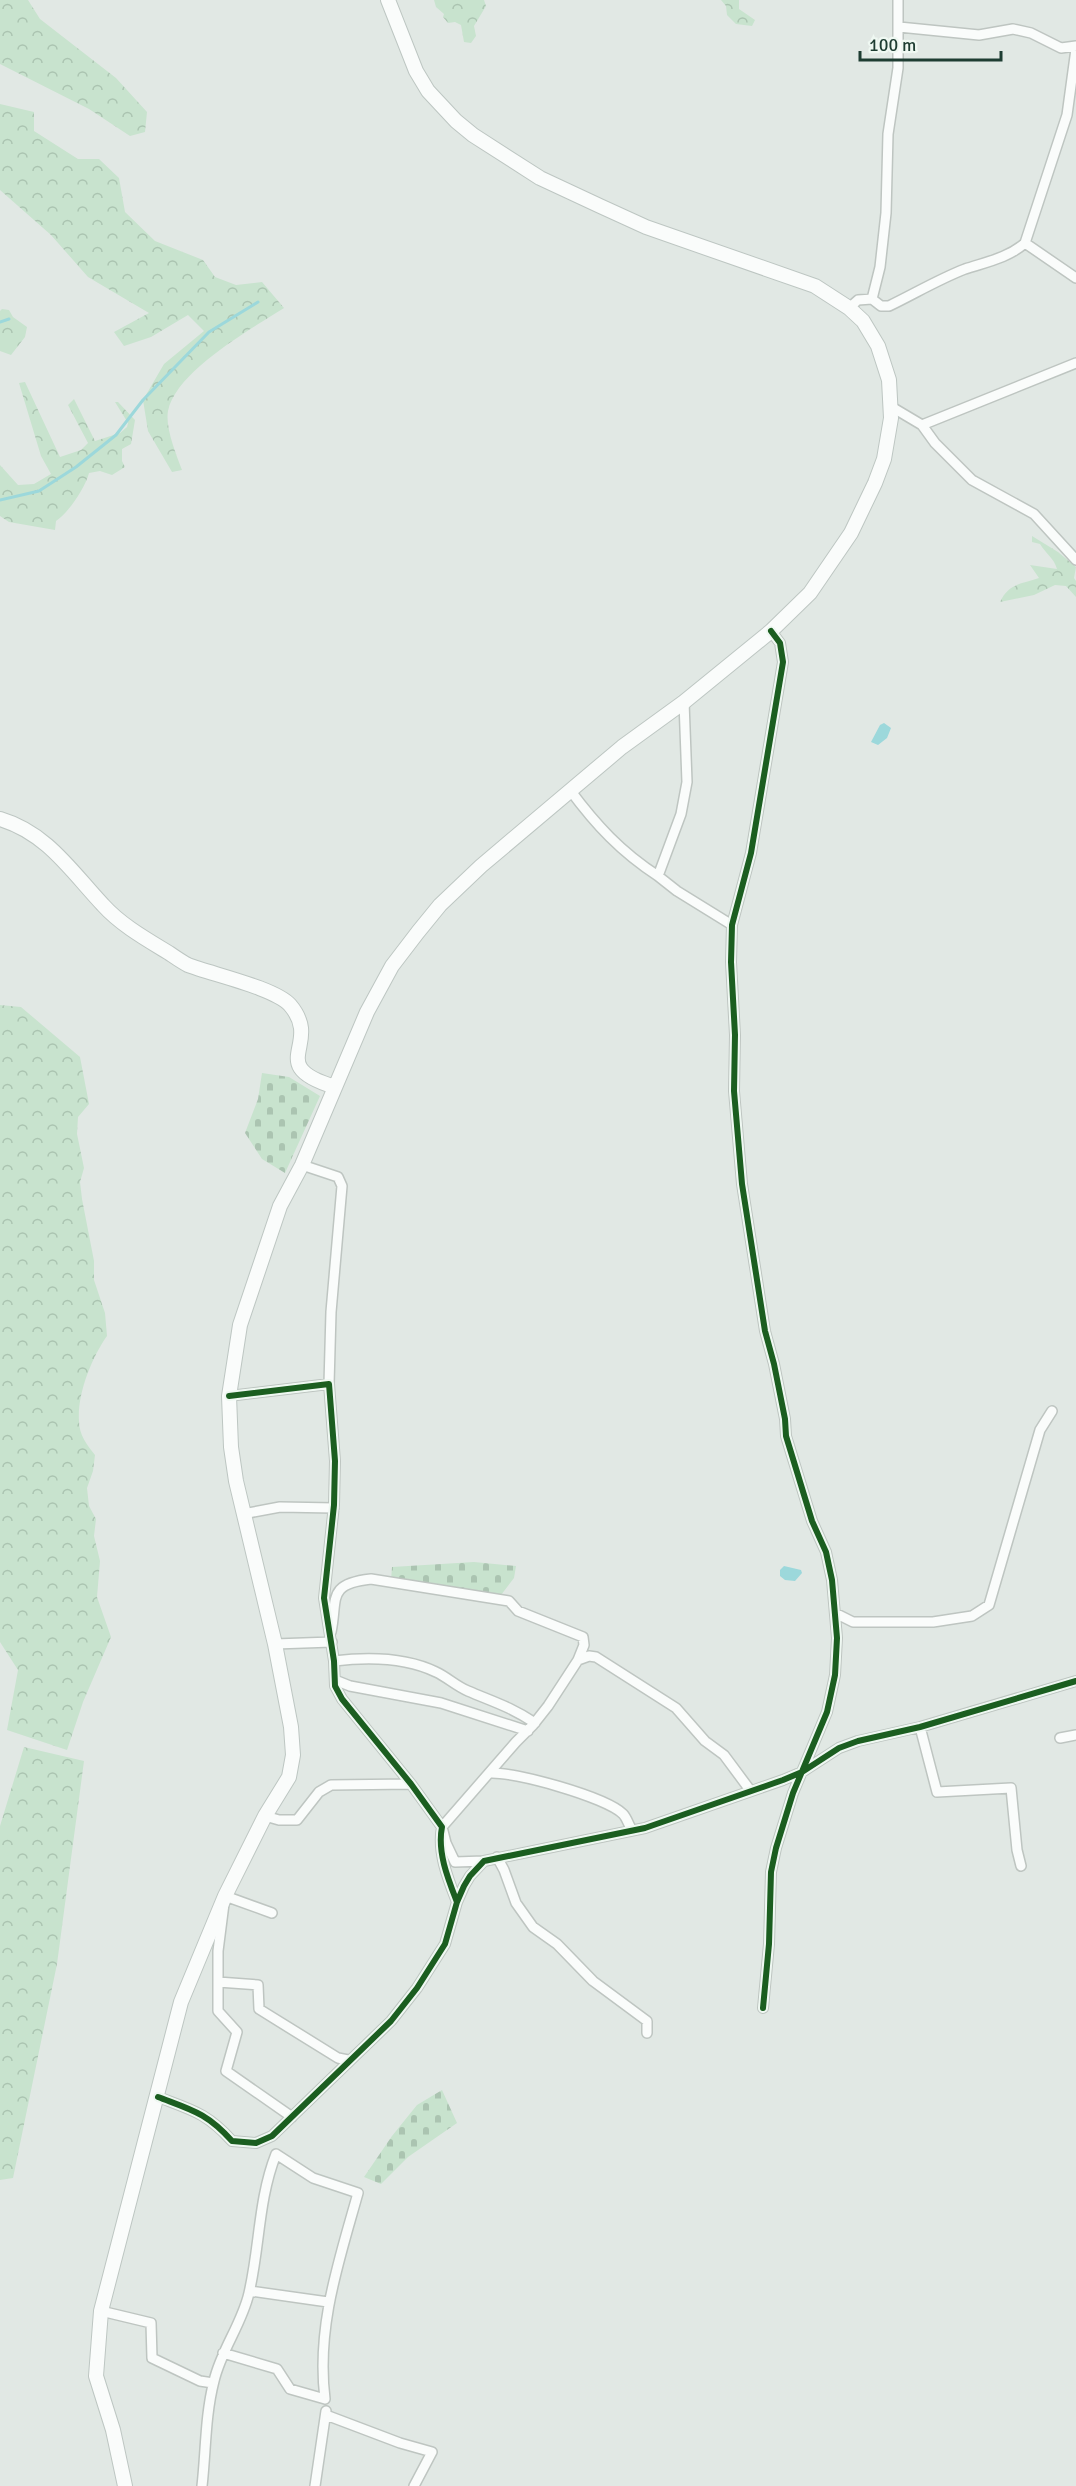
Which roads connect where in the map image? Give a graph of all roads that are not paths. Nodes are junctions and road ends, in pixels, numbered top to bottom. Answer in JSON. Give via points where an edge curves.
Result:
{"nodes":[{"id":1,"x":388,"y":0,"type":"edge"},
{"id":2,"x":898,"y":0,"type":"edge"},
{"id":3,"x":899,"y":27,"type":"junction"},
{"id":4,"x":1076,"y":47,"type":"edge"},
{"id":5,"x":1025,"y":243,"type":"junction"},
{"id":6,"x":1076,"y":278,"type":"edge"},
{"id":7,"x":872,"y":299,"type":"junction"},
{"id":8,"x":849,"y":308,"type":"junction"},
{"id":9,"x":1076,"y":363,"type":"edge"},
{"id":10,"x":890,"y":406,"type":"junction"},
{"id":11,"x":922,"y":425,"type":"junction"},
{"id":12,"x":1076,"y":560,"type":"edge"},
{"id":13,"x":771,"y":631,"type":"junction"},
{"id":14,"x":684,"y":702,"type":"junction"},
{"id":15,"x":570,"y":790,"type":"junction"},
{"id":16,"x":0,"y":819,"type":"edge"},
{"id":17,"x":658,"y":876,"type":"junction"},
{"id":18,"x":732,"y":925,"type":"junction"},
{"id":19,"x":335,"y":1087,"type":"junction"},
{"id":20,"x":302,"y":1165,"type":"junction"},
{"id":21,"x":329,"y":1384,"type":"junction"},
{"id":22,"x":229,"y":1396,"type":"junction"},
{"id":23,"x":1052,"y":1411,"type":"dead end"},
{"id":24,"x":334,"y":1508,"type":"junction"},
{"id":25,"x":243,"y":1515,"type":"junction"},
{"id":26,"x":835,"y":1613,"type":"junction"},
{"id":27,"x":331,"y":1639,"type":"junction"},
{"id":28,"x":274,"y":1644,"type":"junction"},
{"id":29,"x":578,"y":1660,"type":"junction"},
{"id":30,"x":334,"y":1661,"type":"junction"},
{"id":31,"x":335,"y":1680,"type":"junction"},
{"id":32,"x":1076,"y":1681,"type":"edge"},
{"id":33,"x":531,"y":1727,"type":"junction"},
{"id":34,"x":920,"y":1727,"type":"junction"},
{"id":35,"x":1076,"y":1735,"type":"edge"},
{"id":36,"x":1060,"y":1738,"type":"dead end"},
{"id":37,"x":489,"y":1773,"type":"junction"},
{"id":38,"x":802,"y":1773,"type":"junction"},
{"id":39,"x":411,"y":1784,"type":"junction"},
{"id":40,"x":750,"y":1790,"type":"junction"},
{"id":41,"x":265,"y":1816,"type":"junction"},
{"id":42,"x":442,"y":1827,"type":"junction"},
{"id":43,"x":632,"y":1830,"type":"junction"},
{"id":44,"x":496,"y":1857,"type":"junction"},
{"id":45,"x":484,"y":1862,"type":"junction"},
{"id":46,"x":1022,"y":1866,"type":"dead end"},
{"id":47,"x":225,"y":1896,"type":"junction"},
{"id":48,"x":457,"y":1902,"type":"junction"},
{"id":49,"x":272,"y":1912,"type":"dead end"},
{"id":50,"x":218,"y":1982,"type":"junction"},
{"id":51,"x":763,"y":2008,"type":"dead end"},
{"id":52,"x":647,"y":2032,"type":"dead end"},
{"id":53,"x":348,"y":2060,"type":"junction"},
{"id":54,"x":158,"y":2097,"type":"junction"},
{"id":55,"x":292,"y":2117,"type":"junction"},
{"id":56,"x":250,"y":2290,"type":"junction"},
{"id":57,"x":328,"y":2302,"type":"junction"},
{"id":58,"x":101,"y":2311,"type":"junction"},
{"id":59,"x":223,"y":2353,"type":"junction"},
{"id":60,"x":213,"y":2383,"type":"junction"},
{"id":61,"x":325,"y":2399,"type":"junction"},
{"id":62,"x":326,"y":2415,"type":"junction"},
{"id":63,"x":125,"y":2486,"type":"edge"},
{"id":64,"x":202,"y":2486,"type":"edge"},
{"id":65,"x":315,"y":2486,"type":"edge"},
{"id":66,"x":414,"y":2486,"type":"edge"}],
"edges":[{"from":1,"to":8,"type":"main road","via":[[428,91],[473,135],[533,174],[600,206],[815,285]]},
{"from":2,"to":3,"type":"street"},
{"from":3,"to":4,"type":"street","via":[[979,35],[1013,29],[1032,33],[1061,48]]},
{"from":3,"to":7,"type":"street","via":[[888,134],[886,213]]},
{"from":4,"to":5,"type":"street","via":[[1067,115]]},
{"from":5,"to":6,"type":"street"},
{"from":5,"to":7,"type":"street","via":[[889,306],[881,306]]},
{"from":7,"to":8,"type":"street","via":[[858,300]]},
{"from":8,"to":10,"type":"main road","via":[[863,321],[878,346],[889,380]]},
{"from":9,"to":11,"type":"street"},
{"from":10,"to":11,"type":"street"},
{"from":10,"to":13,"type":"main road","via":[[884,459],[851,533],[810,593]]},
{"from":11,"to":12,"type":"street","via":[[972,480],[1034,514]]},
{"from":13,"to":14,"type":"main road"},
{"from":13,"to":18,"type":"street","via":[[780,643],[783,662],[751,853]]},
{"from":14,"to":15,"type":"main road"},
{"from":14,"to":17,"type":"street","via":[[687,782],[681,814]]},
{"from":15,"to":17,"type":"street","via":[[631,859]]},
{"from":15,"to":19,"type":"main road","via":[[481,866],[418,932],[392,966],[367,1012]]},
{"from":16,"to":19,"type":"main road","via":[[29,831],[46,844],[103,906],[187,965],[287,1002],[302,1029],[299,1067],[312,1080]]},
{"from":17,"to":18,"type":"street"},
{"from":18,"to":26,"type":"street","via":[[734,1091],[742,1184],[786,1436],[812,1521],[826,1552]]},
{"from":19,"to":20,"type":"main road"},
{"from":20,"to":21,"type":"street","via":[[338,1177],[342,1186]]},
{"from":20,"to":22,"type":"main road","via":[[280,1206],[240,1325]]},
{"from":21,"to":22,"type":"street"},
{"from":21,"to":24,"type":"street"},
{"from":22,"to":25,"type":"main road","via":[[231,1447]]},
{"from":23,"to":26,"type":"street","via":[[1040,1430],[989,1605],[972,1616],[933,1622],[853,1622]]},
{"from":24,"to":25,"type":"street","via":[[280,1507]]},
{"from":24,"to":27,"type":"street","via":[[324,1598]]},
{"from":25,"to":28,"type":"main road"},
{"from":26,"to":38,"type":"street","via":[[835,1675],[827,1712]]},
{"from":27,"to":28,"type":"street"},
{"from":27,"to":29,"type":"street","via":[[334,1597],[355,1581],[371,1579],[509,1601],[518,1611],[583,1637]]},
{"from":27,"to":30,"type":"street"},
{"from":28,"to":41,"type":"main road","via":[[293,1755],[289,1777]]},
{"from":29,"to":33,"type":"street"},
{"from":29,"to":40,"type":"street","via":[[596,1657],[676,1708],[705,1741],[724,1755]]},
{"from":30,"to":31,"type":"street"},
{"from":30,"to":33,"type":"street","via":[[361,1658],[418,1665],[465,1690],[510,1707]]},
{"from":31,"to":33,"type":"street"},
{"from":31,"to":39,"type":"street","via":[[342,1699]]},
{"from":32,"to":34,"type":"street"},
{"from":33,"to":37,"type":"street"},
{"from":34,"to":38,"type":"street","via":[[839,1748]]},
{"from":34,"to":46,"type":"street","via":[[937,1792],[1011,1788]]},
{"from":35,"to":36,"type":"street"},
{"from":37,"to":42,"type":"street"},
{"from":37,"to":43,"type":"street","via":[[514,1774],[584,1794],[623,1814]]},
{"from":38,"to":40,"type":"street"},
{"from":38,"to":51,"type":"street","via":[[771,1872],[770,1944]]},
{"from":39,"to":41,"type":"street","via":[[331,1785],[319,1792],[297,1820]]},
{"from":39,"to":42,"type":"street"},
{"from":40,"to":43,"type":"street"},
{"from":41,"to":47,"type":"main road"},
{"from":42,"to":45,"type":"street","via":[[455,1862]]},
{"from":42,"to":48,"type":"street","via":[[444,1867]]},
{"from":43,"to":44,"type":"street"},
{"from":44,"to":45,"type":"street"},
{"from":44,"to":52,"type":"street","via":[[524,1918],[557,1944],[593,1981],[647,2021]]},
{"from":45,"to":48,"type":"street","via":[[470,1876]]},
{"from":47,"to":49,"type":"street"},
{"from":47,"to":50,"type":"street"},
{"from":47,"to":54,"type":"main road","via":[[181,2002]]},
{"from":48,"to":53,"type":"street","via":[[445,1944],[417,1988],[391,2021]]},
{"from":50,"to":53,"type":"street","via":[[258,1985],[259,2009],[338,2058]]},
{"from":50,"to":55,"type":"street","via":[[218,2011],[237,2032],[226,2071]]},
{"from":53,"to":55,"type":"street"},
{"from":54,"to":55,"type":"street","via":[[199,2113],[232,2141],[256,2143],[272,2136]]},
{"from":54,"to":58,"type":"main road"},
{"from":56,"to":57,"type":"street"},
{"from":56,"to":57,"type":"street","via":[[266,2179],[276,2154],[313,2178],[358,2193]]},
{"from":56,"to":59,"type":"street"},
{"from":57,"to":61,"type":"street","via":[[322,2371]]},
{"from":58,"to":60,"type":"street","via":[[151,2323],[152,2358],[200,2381]]},
{"from":58,"to":63,"type":"main road","via":[[96,2376]]},
{"from":59,"to":60,"type":"street"},
{"from":59,"to":61,"type":"street","via":[[277,2368],[290,2389]]},
{"from":60,"to":64,"type":"street"},
{"from":61,"to":62,"type":"street"},
{"from":62,"to":65,"type":"street"},
{"from":62,"to":66,"type":"street","via":[[432,2452]]}]}
